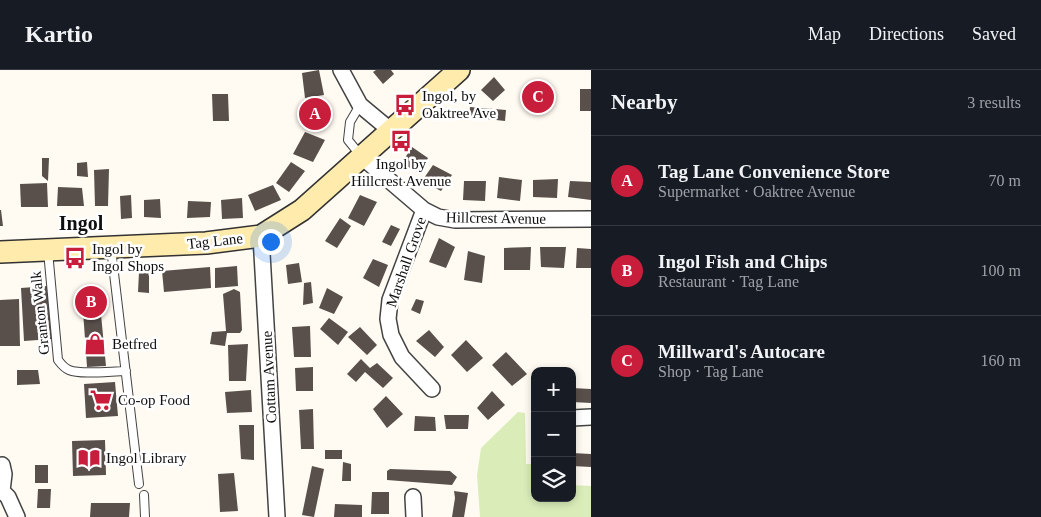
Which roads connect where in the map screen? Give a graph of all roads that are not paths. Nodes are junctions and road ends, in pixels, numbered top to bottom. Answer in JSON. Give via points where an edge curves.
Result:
{"nodes":[{"id":1,"x":341,"y":70,"type":"edge"},
{"id":2,"x":459,"y":70,"type":"edge"},
{"id":3,"x":360,"y":105,"type":"junction"},
{"id":4,"x":390,"y":130,"type":"junction"},
{"id":5,"x":362,"y":157,"type":"junction"},
{"id":6,"x":424,"y":210,"type":"junction"},
{"id":7,"x":591,"y":219,"type":"edge"},
{"id":8,"x":261,"y":236,"type":"junction"},
{"id":9,"x":111,"y":248,"type":"junction"},
{"id":10,"x":48,"y":251,"type":"junction"},
{"id":11,"x":0,"y":252,"type":"edge"},
{"id":12,"x":126,"y":371,"type":"junction"},
{"id":13,"x":432,"y":389,"type":"dead end"},
{"id":14,"x":591,"y":417,"type":"edge"},
{"id":15,"x":576,"y":418,"type":"edge"},
{"id":16,"x":2,"y":465,"type":"dead end"},
{"id":17,"x":139,"y":484,"type":"dead end"},
{"id":18,"x":1,"y":491,"type":"edge"},
{"id":19,"x":144,"y":495,"type":"dead end"},
{"id":20,"x":413,"y":497,"type":"dead end"},
{"id":21,"x":17,"y":517,"type":"edge"},
{"id":22,"x":145,"y":517,"type":"edge"},
{"id":23,"x":278,"y":517,"type":"edge"},
{"id":24,"x":414,"y":517,"type":"edge"}],
"edges":[{"from":1,"to":3,"type":"street"},
{"from":2,"to":4,"type":"main road","name":"Tag Lane"},
{"from":3,"to":4,"type":"street"},
{"from":3,"to":5,"type":"lane","via":[[350,122],[348,140]]},
{"from":4,"to":5,"type":"main road","name":"Tag Lane"},
{"from":5,"to":6,"type":"street","name":"Hillcrest Avenue"},
{"from":5,"to":8,"type":"main road","name":"Tag Lane","via":[[302,210]]},
{"from":6,"to":7,"type":"street","name":"Hillcrest Avenue","via":[[455,220]]},
{"from":6,"to":13,"type":"street","name":"Marshall Grove","via":[[390,300],[388,319],[391,335],[402,357]]},
{"from":8,"to":9,"type":"main road","name":"Tag Lane","via":[[206,243]]},
{"from":8,"to":23,"type":"street","name":"Cottam Avenue"},
{"from":9,"to":10,"type":"main road","name":"Tag Lane"},
{"from":9,"to":12,"type":"lane"},
{"from":10,"to":11,"type":"main road","name":"Tag Lane"},
{"from":10,"to":12,"type":"lane","name":"Granton Walk","via":[[58,360],[70,371]]},
{"from":12,"to":17,"type":"lane"},
{"from":14,"to":15,"type":"street"},
{"from":16,"to":18,"type":"street","via":[[4,479]]},
{"from":18,"to":21,"type":"street","via":[[13,505]]},
{"from":19,"to":22,"type":"lane"},
{"from":20,"to":24,"type":"street"}]}
